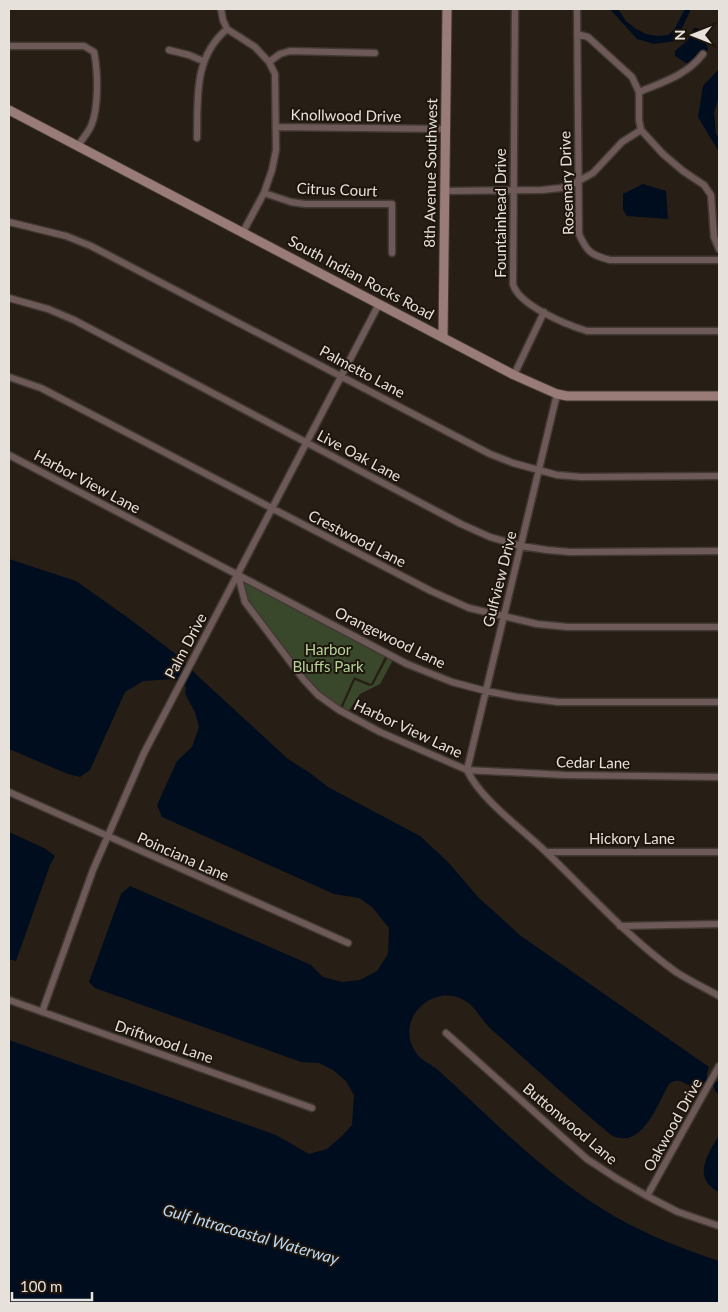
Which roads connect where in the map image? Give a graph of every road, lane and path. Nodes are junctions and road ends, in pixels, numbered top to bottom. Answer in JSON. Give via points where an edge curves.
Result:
{"nodes":[{"id":1,"x":221,"y":9,"type":"edge"},
{"id":2,"x":447,"y":9,"type":"edge"},
{"id":3,"x":514,"y":9,"type":"edge"},
{"id":4,"x":577,"y":9,"type":"edge"},
{"id":5,"x":227,"y":29,"type":"junction"},
{"id":6,"x":577,"y":34,"type":"junction"},
{"id":7,"x":9,"y":46,"type":"edge"},
{"id":8,"x":168,"y":50,"type":"dead end"},
{"id":9,"x":375,"y":53,"type":"dead end"},
{"id":10,"x":703,"y":54,"type":"dead end"},
{"id":11,"x":203,"y":61,"type":"junction"},
{"id":12,"x":269,"y":62,"type":"junction"},
{"id":13,"x":639,"y":92,"type":"junction"},
{"id":14,"x":9,"y":110,"type":"edge"},
{"id":15,"x":276,"y":128,"type":"junction"},
{"id":16,"x":446,"y":129,"type":"junction"},
{"id":17,"x":642,"y":130,"type":"junction"},
{"id":18,"x":197,"y":138,"type":"dead end"},
{"id":19,"x":78,"y":146,"type":"junction"},
{"id":20,"x":577,"y":182,"type":"junction"},
{"id":21,"x":514,"y":190,"type":"junction"},
{"id":22,"x":446,"y":191,"type":"junction"},
{"id":23,"x":264,"y":193,"type":"junction"},
{"id":24,"x":9,"y":222,"type":"edge"},
{"id":25,"x":243,"y":232,"type":"junction"},
{"id":26,"x":719,"y":249,"type":"edge"},
{"id":27,"x":392,"y":253,"type":"dead end"},
{"id":28,"x":719,"y":260,"type":"edge"},
{"id":29,"x":9,"y":298,"type":"edge"},
{"id":30,"x":379,"y":304,"type":"junction"},
{"id":31,"x":544,"y":312,"type":"junction"},
{"id":32,"x":719,"y":331,"type":"edge"},
{"id":33,"x":443,"y":337,"type":"junction"},
{"id":34,"x":514,"y":375,"type":"junction"},
{"id":35,"x":342,"y":376,"type":"junction"},
{"id":36,"x":9,"y":377,"type":"edge"},
{"id":37,"x":557,"y":394,"type":"junction"},
{"id":38,"x":719,"y":396,"type":"edge"},
{"id":39,"x":307,"y":442,"type":"junction"},
{"id":40,"x":9,"y":455,"type":"edge"},
{"id":41,"x":539,"y":471,"type":"junction"},
{"id":42,"x":719,"y":476,"type":"edge"},
{"id":43,"x":270,"y":508,"type":"junction"},
{"id":44,"x":521,"y":546,"type":"junction"},
{"id":45,"x":719,"y":551,"type":"edge"},
{"id":46,"x":238,"y":575,"type":"junction"},
{"id":47,"x":504,"y":617,"type":"junction"},
{"id":48,"x":719,"y":627,"type":"edge"},
{"id":49,"x":486,"y":691,"type":"junction"},
{"id":50,"x":719,"y":702,"type":"edge"},
{"id":51,"x":467,"y":770,"type":"junction"},
{"id":52,"x":719,"y":777,"type":"edge"},
{"id":53,"x":9,"y":792,"type":"edge"},
{"id":54,"x":107,"y":836,"type":"junction"},
{"id":55,"x":546,"y":852,"type":"junction"},
{"id":56,"x":719,"y":852,"type":"edge"},
{"id":57,"x":719,"y":924,"type":"edge"},
{"id":58,"x":620,"y":926,"type":"junction"},
{"id":59,"x":348,"y":943,"type":"dead end"},
{"id":60,"x":719,"y":996,"type":"edge"},
{"id":61,"x":9,"y":1000,"type":"edge"},
{"id":62,"x":42,"y":1012,"type":"junction"},
{"id":63,"x":446,"y":1032,"type":"dead end"},
{"id":64,"x":719,"y":1066,"type":"edge"},
{"id":65,"x":312,"y":1108,"type":"dead end"},
{"id":66,"x":647,"y":1196,"type":"junction"},
{"id":67,"x":719,"y":1226,"type":"edge"}],
"edges":[{"from":1,"to":5,"type":"street"},
{"from":2,"to":16,"type":"street","name":"8th Avenue Southwest"},
{"from":3,"to":21,"type":"street","name":"Fountainhead Drive"},
{"from":4,"to":6,"type":"street","name":"Rosemary Drive"},
{"from":5,"to":11,"type":"street","via":[[213,43]]},
{"from":5,"to":12,"type":"street","via":[[255,47]]},
{"from":6,"to":13,"type":"street","via":[[588,37],[632,77]]},
{"from":6,"to":20,"type":"street","name":"Rosemary Drive"},
{"from":7,"to":19,"type":"street","via":[[84,46],[94,52],[96,112],[91,127]]},
{"from":8,"to":11,"type":"street"},
{"from":9,"to":12,"type":"street","via":[[290,51]]},
{"from":10,"to":13,"type":"street","via":[[679,75]]},
{"from":11,"to":18,"type":"street","via":[[198,90]]},
{"from":12,"to":15,"type":"street","via":[[275,74]]},
{"from":13,"to":17,"type":"street"},
{"from":14,"to":19,"type":"street","name":"South Indian Rocks Road"},
{"from":15,"to":16,"type":"street","name":"Knollwood Drive"},
{"from":15,"to":23,"type":"street","via":[[276,150]]},
{"from":16,"to":22,"type":"street","name":"8th Avenue Southwest"},
{"from":17,"to":20,"type":"street","via":[[622,142],[593,173]]},
{"from":17,"to":26,"type":"street","via":[[663,154],[704,185],[711,195],[714,236]]},
{"from":19,"to":25,"type":"street","name":"South Indian Rocks Road"},
{"from":20,"to":21,"type":"street","via":[[562,188]]},
{"from":20,"to":28,"type":"street","name":"Rosemary Drive","via":[[578,234],[585,249],[591,253],[610,260]]},
{"from":21,"to":22,"type":"street"},
{"from":21,"to":31,"type":"street","name":"Fountainhead Drive","via":[[513,284],[524,300]]},
{"from":22,"to":33,"type":"street","name":"8th Avenue Southwest"},
{"from":23,"to":25,"type":"street"},
{"from":23,"to":27,"type":"street","name":"Citrus Court","via":[[305,204],[392,204]]},
{"from":24,"to":35,"type":"street","name":"Palmetto Lane","via":[[66,236],[91,246]]},
{"from":25,"to":30,"type":"street","name":"South Indian Rocks Road"},
{"from":29,"to":39,"type":"street","name":"Live Oak Lane","via":[[74,320]]},
{"from":30,"to":33,"type":"street","name":"South Indian Rocks Road"},
{"from":30,"to":35,"type":"street","name":"Palm Drive"},
{"from":31,"to":32,"type":"street","name":"Fountainhead Drive","via":[[587,331]]},
{"from":31,"to":34,"type":"street"},
{"from":33,"to":34,"type":"street","name":"South Indian Rocks Road"},
{"from":34,"to":37,"type":"street","name":"South Indian Rocks Road"},
{"from":35,"to":39,"type":"street","name":"Palm Drive"},
{"from":35,"to":41,"type":"street","name":"Palmetto Lane","via":[[490,454]]},
{"from":36,"to":43,"type":"street","name":"Crestwood Lane","via":[[40,388]]},
{"from":37,"to":38,"type":"street","name":"South Indian Rocks Road"},
{"from":37,"to":41,"type":"street","name":"Gulfview Drive"},
{"from":39,"to":43,"type":"street","name":"Palm Drive"},
{"from":39,"to":44,"type":"street","name":"Live Oak Lane","via":[[461,524]]},
{"from":40,"to":46,"type":"street","name":"Harbor View Lane"},
{"from":41,"to":42,"type":"street","name":"Palmetto Lane","via":[[581,477]]},
{"from":41,"to":44,"type":"street","name":"Gulfview Drive"},
{"from":43,"to":46,"type":"street","name":"Palm Drive"},
{"from":43,"to":47,"type":"street","name":"Crestwood Lane","via":[[431,592],[469,608]]},
{"from":44,"to":45,"type":"street","name":"Live Oak Lane","via":[[570,552]]},
{"from":44,"to":47,"type":"street","name":"Gulfview Drive"},
{"from":46,"to":49,"type":"street","name":"Orangewood Lane","via":[[407,664]]},
{"from":46,"to":51,"type":"street","name":"Harbor View Lane","via":[[244,602],[318,696],[380,732]]},
{"from":46,"to":54,"type":"street","name":"Palm Drive","via":[[144,753]]},
{"from":47,"to":48,"type":"street","name":"Crestwood Lane","via":[[568,627]]},
{"from":47,"to":49,"type":"street","name":"Gulfview Drive"},
{"from":49,"to":50,"type":"street","name":"Orangewood Lane","via":[[558,702]]},
{"from":49,"to":51,"type":"street","name":"Gulfview Drive"},
{"from":51,"to":52,"type":"street","name":"Cedar Lane"},
{"from":51,"to":55,"type":"street","name":"Harbor View Lane","via":[[484,795]]},
{"from":53,"to":54,"type":"street","name":"Poinciana Lane"},
{"from":54,"to":59,"type":"street","name":"Poinciana Lane"},
{"from":54,"to":62,"type":"street","name":"Palm Drive"},
{"from":55,"to":56,"type":"street","name":"Hickory Lane"},
{"from":55,"to":58,"type":"street","name":"Harbor View Lane"},
{"from":57,"to":58,"type":"street"},
{"from":58,"to":60,"type":"street","name":"Harbor View Lane","via":[[676,972]]},
{"from":61,"to":62,"type":"street","name":"Driftwood Lane"},
{"from":62,"to":65,"type":"street","name":"Driftwood Lane"},
{"from":63,"to":66,"type":"street","name":"Buttonwood Lane","via":[[587,1159]]},
{"from":64,"to":66,"type":"street","name":"Oakwood Drive"},
{"from":66,"to":67,"type":"street","name":"Buttonwood Lane","via":[[678,1212]]}]}
